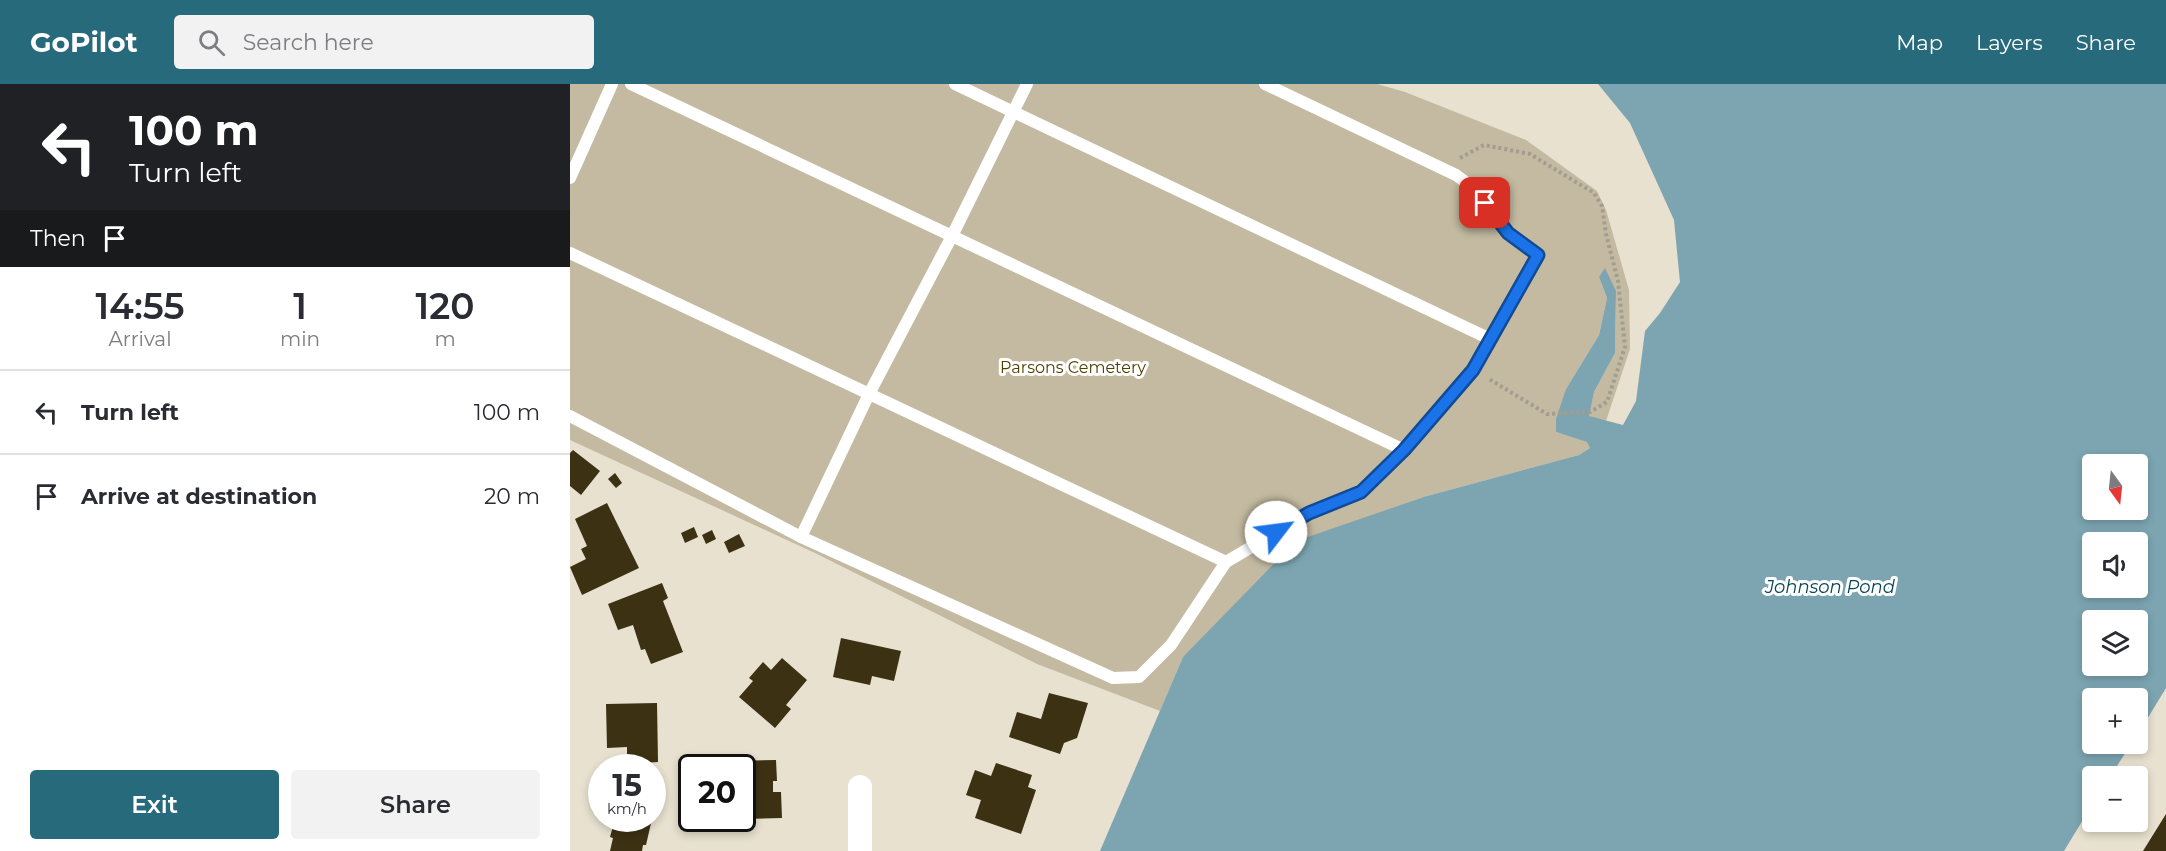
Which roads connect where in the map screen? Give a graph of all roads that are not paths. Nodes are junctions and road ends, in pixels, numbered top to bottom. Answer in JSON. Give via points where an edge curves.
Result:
{"nodes":[{"id":1,"x":612,"y":84,"type":"edge"},
{"id":2,"x":631,"y":84,"type":"edge"},
{"id":3,"x":955,"y":84,"type":"edge"},
{"id":4,"x":1027,"y":84,"type":"edge"},
{"id":5,"x":1264,"y":84,"type":"edge"},
{"id":6,"x":1012,"y":111,"type":"junction"},
{"id":7,"x":570,"y":178,"type":"edge"},
{"id":8,"x":952,"y":236,"type":"junction"},
{"id":9,"x":570,"y":253,"type":"edge"},
{"id":10,"x":1490,"y":339,"type":"junction"},
{"id":11,"x":869,"y":394,"type":"junction"},
{"id":12,"x":570,"y":416,"type":"edge"},
{"id":13,"x":1404,"y":450,"type":"junction"},
{"id":14,"x":801,"y":537,"type":"junction"},
{"id":15,"x":1226,"y":562,"type":"junction"},
{"id":16,"x":860,"y":788,"type":"dead end"},
{"id":17,"x":860,"y":851,"type":"edge"}],
"edges":[{"from":1,"to":7,"type":"lane"},
{"from":2,"to":8,"type":"lane"},
{"from":3,"to":6,"type":"lane"},
{"from":4,"to":6,"type":"lane"},
{"from":5,"to":10,"type":"lane","via":[[1456,175],[1475,189],[1508,233],[1538,255]]},
{"from":6,"to":8,"type":"lane"},
{"from":6,"to":10,"type":"lane"},
{"from":8,"to":11,"type":"lane"},
{"from":8,"to":13,"type":"lane"},
{"from":9,"to":11,"type":"lane"},
{"from":10,"to":13,"type":"lane","via":[[1473,370]]},
{"from":11,"to":14,"type":"lane"},
{"from":11,"to":15,"type":"lane"},
{"from":12,"to":14,"type":"lane"},
{"from":13,"to":15,"type":"lane","via":[[1361,492],[1309,513]]},
{"from":14,"to":15,"type":"lane","via":[[1113,678],[1139,677],[1171,645]]},
{"from":16,"to":17,"type":"street"}]}
